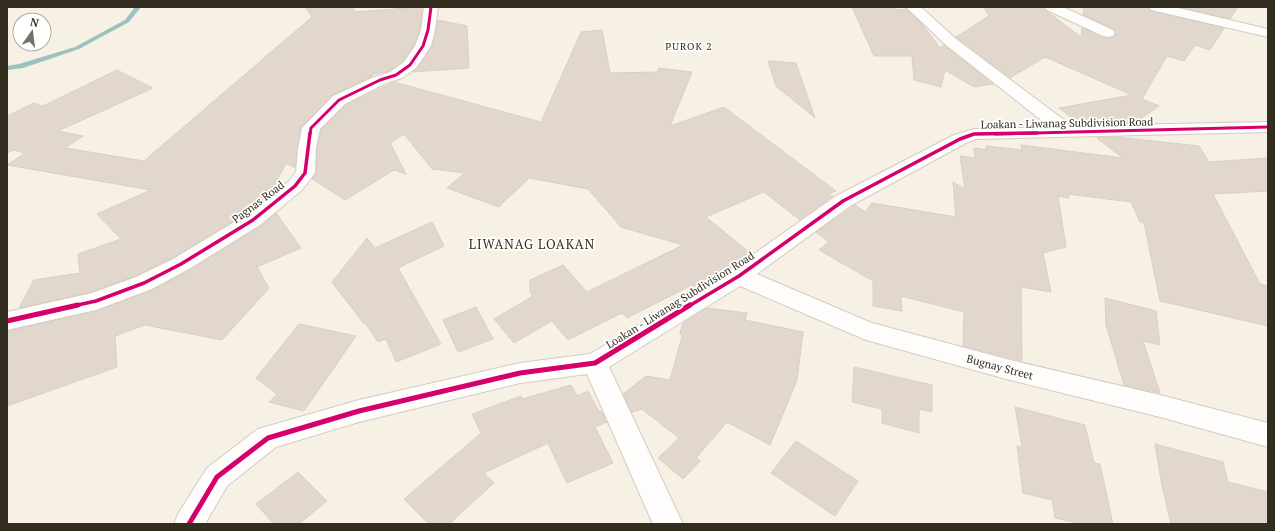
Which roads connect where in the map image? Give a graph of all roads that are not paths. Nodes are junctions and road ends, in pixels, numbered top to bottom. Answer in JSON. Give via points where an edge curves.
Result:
{"nodes":[{"id":1,"x":431,"y":7,"type":"edge"},
{"id":2,"x":913,"y":7,"type":"edge"},
{"id":3,"x":1052,"y":7,"type":"edge"},
{"id":4,"x":1156,"y":7,"type":"edge"},
{"id":5,"x":1108,"y":33,"type":"dead end"},
{"id":6,"x":1268,"y":33,"type":"edge"},
{"id":7,"x":1268,"y":127,"type":"edge"},
{"id":8,"x":1068,"y":132,"type":"junction"},
{"id":9,"x":739,"y":276,"type":"junction"},
{"id":10,"x":7,"y":321,"type":"edge"},
{"id":11,"x":595,"y":363,"type":"junction"},
{"id":12,"x":1268,"y":435,"type":"edge"},
{"id":13,"x":189,"y":524,"type":"edge"},
{"id":14,"x":668,"y":524,"type":"edge"}],
"edges":[{"from":1,"to":10,"type":"street","name":"Pagnas Road","via":[[423,46],[410,65],[339,100],[311,128],[305,173],[295,186],[253,220],[182,264],[144,283],[96,301]]},
{"from":2,"to":8,"type":"street","via":[[951,42]]},
{"from":3,"to":5,"type":"street"},
{"from":4,"to":6,"type":"street"},
{"from":7,"to":8,"type":"street","name":"Loakan - Liwanag Subdivision Road"},
{"from":8,"to":9,"type":"street","name":"Loakan - Liwanag Subdivision Road","via":[[974,134],[960,139],[843,201]]},
{"from":9,"to":11,"type":"street","name":"Loakan - Liwanag Subdivision Road"},
{"from":9,"to":12,"type":"street","name":"Bugnay Street","via":[[866,331]]},
{"from":11,"to":13,"type":"street","name":"Loakan - Liwanag Subdivision Road","via":[[520,373],[359,411],[268,438],[217,477]]},
{"from":11,"to":14,"type":"street"}]}
